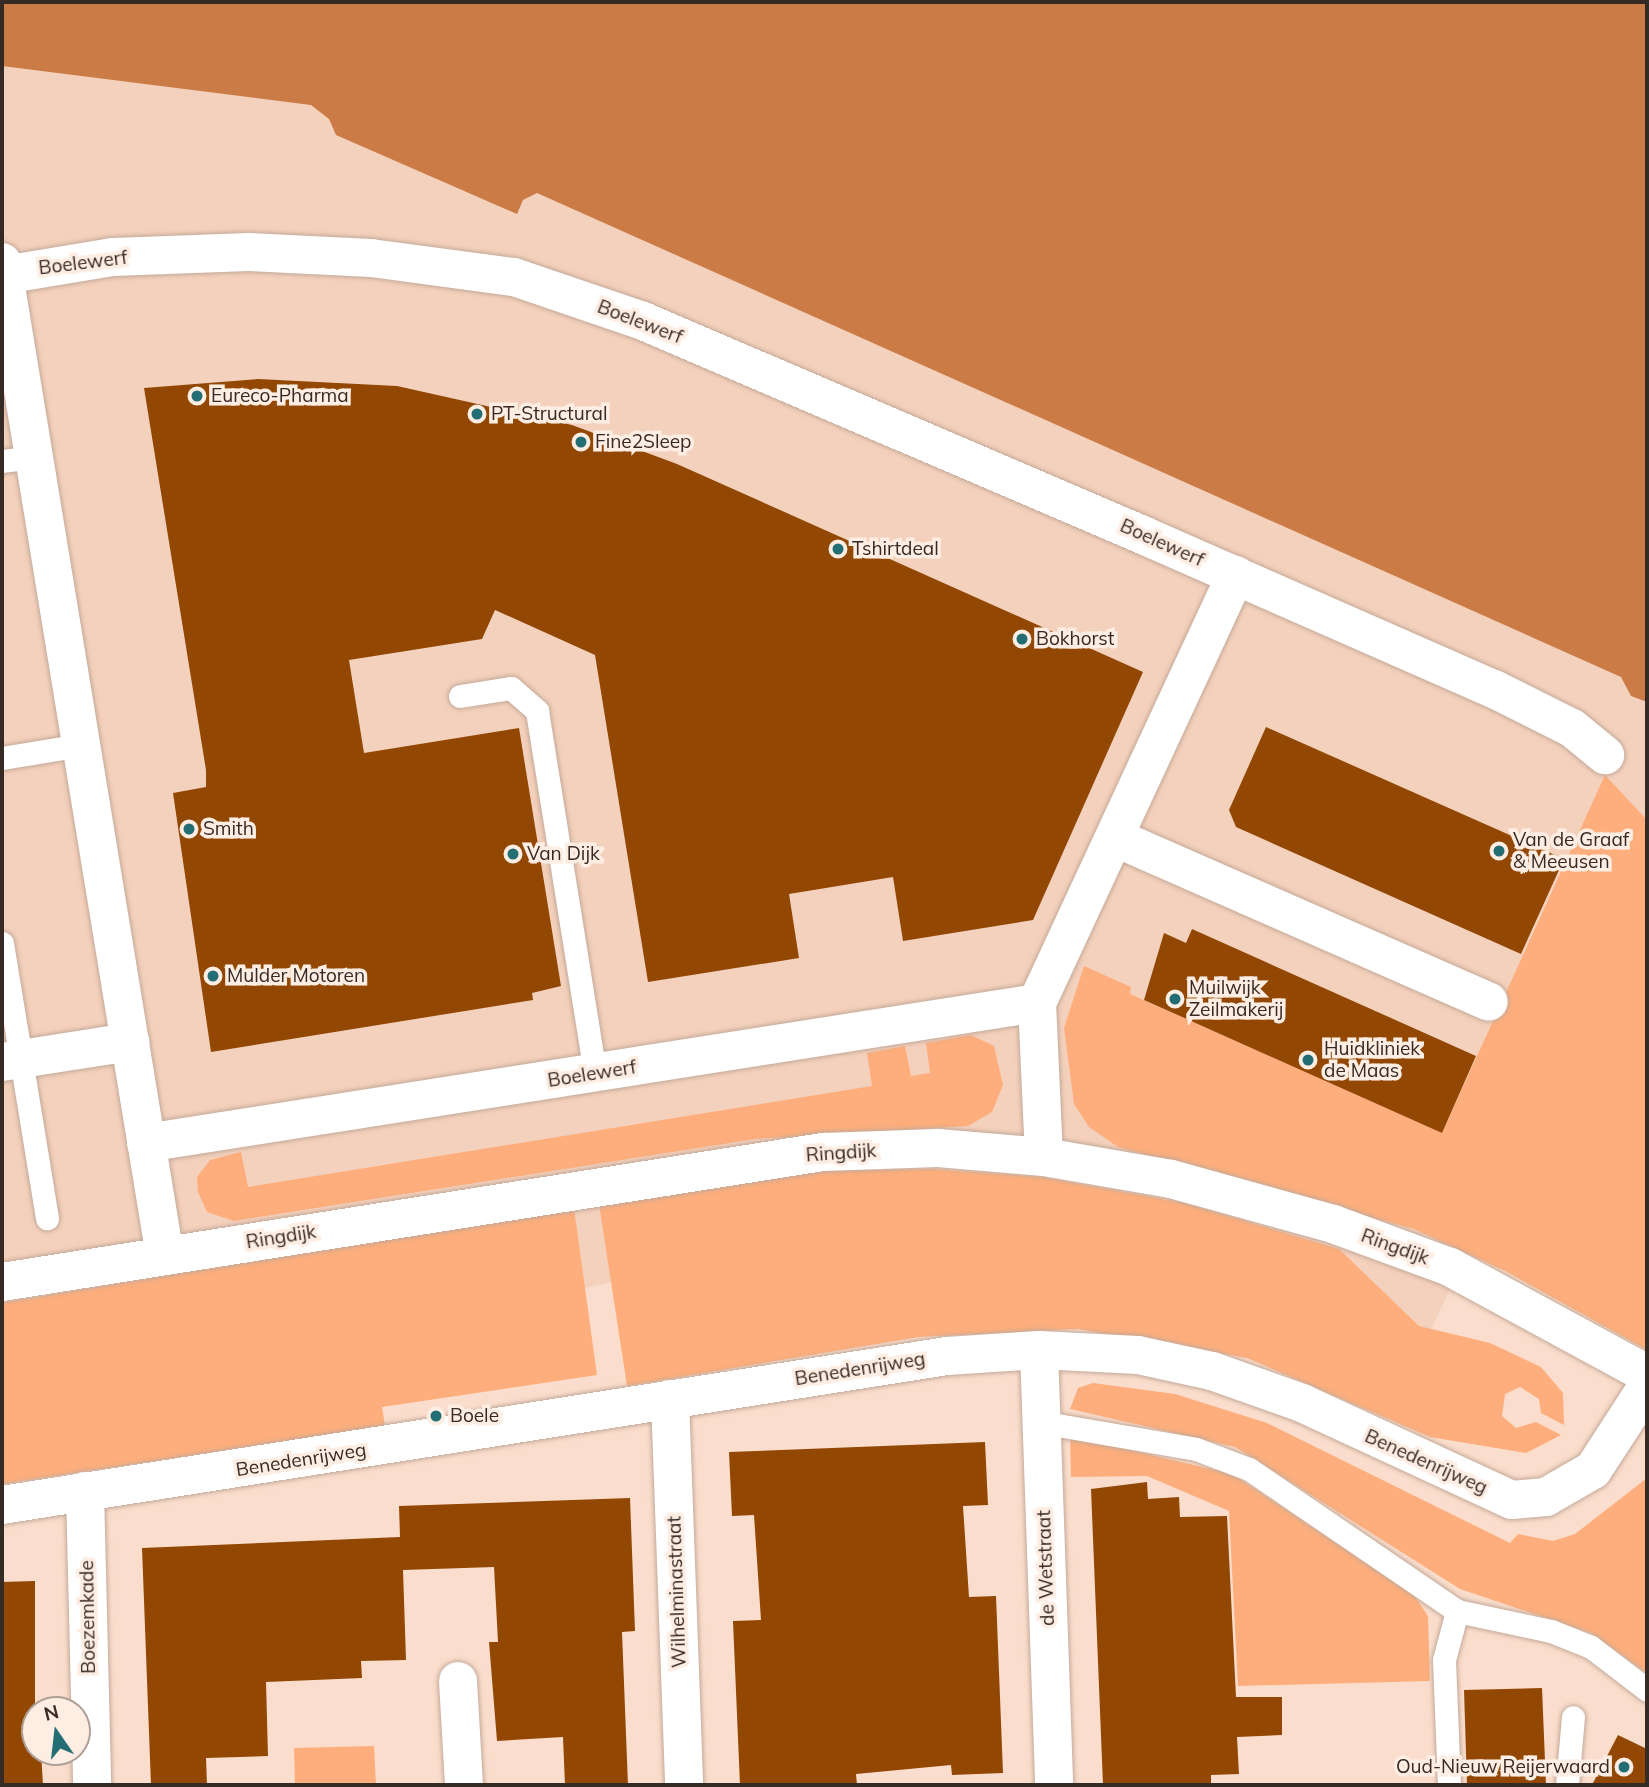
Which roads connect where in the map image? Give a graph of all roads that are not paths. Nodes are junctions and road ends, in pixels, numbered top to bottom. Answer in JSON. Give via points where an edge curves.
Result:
{"nodes":[{"id":1,"x":3,"y":268,"type":"edge"},
{"id":2,"x":18,"y":459,"type":"edge"},
{"id":3,"x":1236,"y":575,"type":"junction"},
{"id":4,"x":460,"y":696,"type":"dead end"},
{"id":5,"x":81,"y":745,"type":"junction"},
{"id":6,"x":1605,"y":755,"type":"dead end"},
{"id":7,"x":2,"y":758,"type":"edge"},
{"id":8,"x":1115,"y":838,"type":"junction"},
{"id":9,"x":2,"y":943,"type":"edge"},
{"id":10,"x":1489,"y":1002,"type":"dead end"},
{"id":11,"x":1037,"y":1003,"type":"junction"},
{"id":12,"x":130,"y":1042,"type":"junction"},
{"id":13,"x":11,"y":1060,"type":"edge"},
{"id":14,"x":595,"y":1074,"type":"junction"},
{"id":15,"x":146,"y":1143,"type":"junction"},
{"id":16,"x":1044,"y":1157,"type":"junction"},
{"id":17,"x":47,"y":1218,"type":"dead end"},
{"id":18,"x":164,"y":1256,"type":"junction"},
{"id":19,"x":2,"y":1282,"type":"edge"},
{"id":20,"x":1039,"y":1350,"type":"junction"},
{"id":21,"x":1647,"y":1374,"type":"edge"},
{"id":22,"x":1647,"y":1387,"type":"edge"},
{"id":23,"x":670,"y":1399,"type":"junction"},
{"id":24,"x":1040,"y":1422,"type":"junction"},
{"id":25,"x":85,"y":1490,"type":"junction"},
{"id":26,"x":2,"y":1505,"type":"edge"},
{"id":27,"x":1457,"y":1611,"type":"junction"},
{"id":28,"x":458,"y":1681,"type":"dead end"},
{"id":29,"x":1647,"y":1689,"type":"edge"},
{"id":30,"x":1573,"y":1717,"type":"dead end"},
{"id":31,"x":92,"y":1785,"type":"edge"},
{"id":32,"x":464,"y":1785,"type":"edge"},
{"id":33,"x":684,"y":1785,"type":"edge"},
{"id":34,"x":1054,"y":1785,"type":"edge"},
{"id":35,"x":1449,"y":1785,"type":"edge"},
{"id":36,"x":1567,"y":1785,"type":"edge"}],
"edges":[{"from":1,"to":2,"type":"street","name":"Boelewerf"},
{"from":1,"to":3,"type":"street","name":"Boelewerf","via":[[113,257],[248,252],[372,258],[514,277],[643,321]]},
{"from":2,"to":5,"type":"street","name":"Boelewerf"},
{"from":3,"to":6,"type":"street","name":"Boelewerf","via":[[1494,689],[1572,728]]},
{"from":3,"to":8,"type":"street"},
{"from":4,"to":14,"type":"lane","via":[[511,688],[537,711]]},
{"from":5,"to":7,"type":"lane"},
{"from":5,"to":12,"type":"street","name":"Boelewerf"},
{"from":8,"to":10,"type":"street"},
{"from":8,"to":11,"type":"street"},
{"from":9,"to":13,"type":"lane"},
{"from":11,"to":14,"type":"street","name":"Boelewerf"},
{"from":11,"to":16,"type":"street"},
{"from":12,"to":13,"type":"street"},
{"from":12,"to":15,"type":"street","name":"Boelewerf"},
{"from":13,"to":17,"type":"lane"},
{"from":14,"to":15,"type":"street","name":"Boelewerf"},
{"from":15,"to":18,"type":"street","name":"Boelewerf"},
{"from":16,"to":18,"type":"street","name":"Ringdijk","via":[[938,1148],[823,1152]]},
{"from":16,"to":21,"type":"street","name":"Ringdijk","via":[[1171,1179],[1333,1224],[1450,1267]]},
{"from":18,"to":19,"type":"street","name":"Ringdijk"},
{"from":20,"to":22,"type":"street","name":"Benedenrijweg","via":[[1138,1355],[1212,1371],[1302,1403],[1512,1500],[1546,1497],[1593,1470]]},
{"from":20,"to":23,"type":"street","name":"Benedenrijweg","via":[[947,1356]]},
{"from":20,"to":24,"type":"street","name":"de Wetstraat"},
{"from":23,"to":25,"type":"street","name":"Benedenrijweg"},
{"from":23,"to":33,"type":"street","name":"Wilhelminastraat"},
{"from":24,"to":27,"type":"lane","via":[[1196,1449],[1249,1469]]},
{"from":24,"to":34,"type":"street","name":"de Wetstraat"},
{"from":25,"to":26,"type":"street","name":"Benedenrijweg"},
{"from":25,"to":31,"type":"street","name":"Boezemkade"},
{"from":27,"to":29,"type":"lane","via":[[1551,1630],[1591,1647]]},
{"from":27,"to":35,"type":"lane","via":[[1444,1660]]},
{"from":28,"to":32,"type":"street"},
{"from":30,"to":36,"type":"lane"}]}
